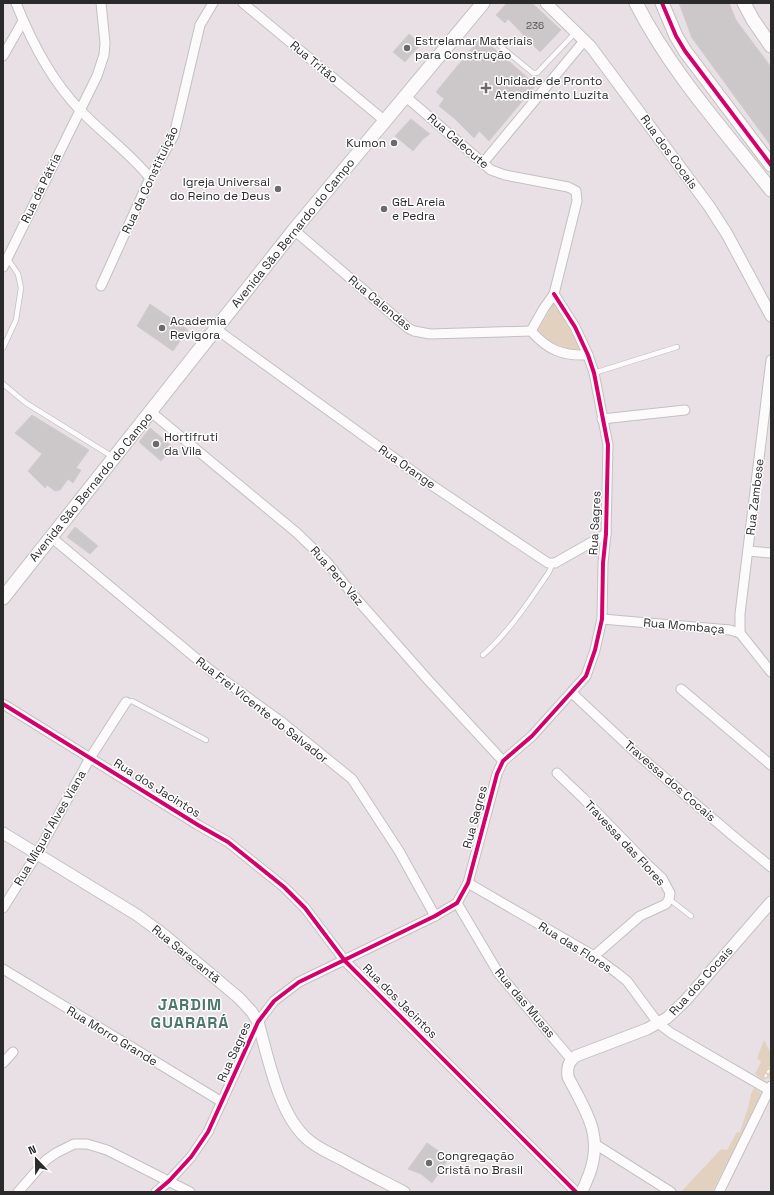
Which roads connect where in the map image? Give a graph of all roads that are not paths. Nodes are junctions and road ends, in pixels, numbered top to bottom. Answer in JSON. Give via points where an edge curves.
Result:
{"nodes":[{"id":1,"x":16,"y":3,"type":"edge"},
{"id":2,"x":100,"y":3,"type":"edge"},
{"id":3,"x":213,"y":3,"type":"edge"},
{"id":4,"x":243,"y":3,"type":"edge"},
{"id":5,"x":483,"y":3,"type":"edge"},
{"id":6,"x":546,"y":3,"type":"edge"},
{"id":7,"x":636,"y":3,"type":"edge"},
{"id":8,"x":662,"y":3,"type":"edge"},
{"id":9,"x":744,"y":3,"type":"edge"},
{"id":10,"x":23,"y":21,"type":"junction"},
{"id":11,"x":575,"y":33,"type":"junction"},
{"id":12,"x":584,"y":41,"type":"junction"},
{"id":13,"x":500,"y":46,"type":"dead end"},
{"id":14,"x":771,"y":46,"type":"edge"},
{"id":15,"x":3,"y":56,"type":"edge"},
{"id":16,"x":405,"y":96,"type":"junction"},
{"id":17,"x":80,"y":110,"type":"junction"},
{"id":18,"x":384,"y":121,"type":"junction"},
{"id":19,"x":483,"y":163,"type":"junction"},
{"id":20,"x":771,"y":165,"type":"edge"},
{"id":21,"x":150,"y":178,"type":"junction"},
{"id":22,"x":771,"y":190,"type":"edge"},
{"id":23,"x":294,"y":230,"type":"junction"},
{"id":24,"x":5,"y":263,"type":"edge"},
{"id":25,"x":101,"y":286,"type":"dead end"},
{"id":26,"x":554,"y":294,"type":"junction"},
{"id":27,"x":771,"y":316,"type":"edge"},
{"id":28,"x":216,"y":329,"type":"junction"},
{"id":29,"x":531,"y":331,"type":"junction"},
{"id":30,"x":677,"y":347,"type":"dead end"},
{"id":31,"x":3,"y":348,"type":"edge"},
{"id":32,"x":588,"y":355,"type":"junction"},
{"id":33,"x":771,"y":360,"type":"edge"},
{"id":34,"x":594,"y":372,"type":"junction"},
{"id":35,"x":3,"y":384,"type":"edge"},
{"id":36,"x":685,"y":410,"type":"dead end"},
{"id":37,"x":151,"y":412,"type":"junction"},
{"id":38,"x":602,"y":419,"type":"junction"},
{"id":39,"x":114,"y":458,"type":"junction"},
{"id":40,"x":606,"y":534,"type":"junction"},
{"id":41,"x":51,"y":537,"type":"junction"},
{"id":42,"x":748,"y":551,"type":"junction"},
{"id":43,"x":771,"y":554,"type":"edge"},
{"id":44,"x":552,"y":564,"type":"junction"},
{"id":45,"x":3,"y":598,"type":"edge"},
{"id":46,"x":602,"y":619,"type":"junction"},
{"id":47,"x":740,"y":633,"type":"junction"},
{"id":48,"x":483,"y":655,"type":"dead end"},
{"id":49,"x":771,"y":672,"type":"edge"},
{"id":50,"x":681,"y":689,"type":"dead end"},
{"id":51,"x":572,"y":693,"type":"junction"},
{"id":52,"x":126,"y":702,"type":"joint"},
{"id":53,"x":3,"y":704,"type":"edge"},
{"id":54,"x":206,"y":740,"type":"dead end"},
{"id":55,"x":90,"y":758,"type":"junction"},
{"id":56,"x":503,"y":761,"type":"junction"},
{"id":57,"x":771,"y":765,"type":"edge"},
{"id":58,"x":557,"y":774,"type":"dead end"},
{"id":59,"x":3,"y":833,"type":"edge"},
{"id":60,"x":37,"y":854,"type":"junction"},
{"id":61,"x":771,"y":867,"type":"edge"},
{"id":62,"x":468,"y":883,"type":"junction"},
{"id":63,"x":669,"y":899,"type":"junction"},
{"id":64,"x":771,"y":902,"type":"edge"},
{"id":65,"x":457,"y":903,"type":"junction"},
{"id":66,"x":3,"y":908,"type":"edge"},
{"id":67,"x":435,"y":916,"type":"junction"},
{"id":68,"x":691,"y":916,"type":"dead end"},
{"id":69,"x":594,"y":956,"type":"junction"},
{"id":70,"x":345,"y":961,"type":"junction"},
{"id":71,"x":3,"y":969,"type":"edge"},
{"id":72,"x":258,"y":1022,"type":"junction"},
{"id":73,"x":658,"y":1023,"type":"junction"},
{"id":74,"x":13,"y":1052,"type":"dead end"},
{"id":75,"x":571,"y":1059,"type":"junction"},
{"id":76,"x":3,"y":1063,"type":"edge"},
{"id":77,"x":770,"y":1088,"type":"edge"},
{"id":78,"x":222,"y":1102,"type":"junction"},
{"id":79,"x":595,"y":1144,"type":"junction"},
{"id":80,"x":169,"y":1181,"type":"junction"},
{"id":81,"x":18,"y":1192,"type":"edge"},
{"id":82,"x":156,"y":1192,"type":"edge"},
{"id":83,"x":190,"y":1192,"type":"edge"},
{"id":84,"x":404,"y":1192,"type":"edge"},
{"id":85,"x":576,"y":1192,"type":"edge"},
{"id":86,"x":581,"y":1192,"type":"edge"},
{"id":87,"x":671,"y":1192,"type":"edge"},
{"id":88,"x":719,"y":1192,"type":"edge"}],
"edges":[{"from":1,"to":10,"type":"street"},
{"from":2,"to":17,"type":"street","name":"Rua da Pátria","via":[[104,55]]},
{"from":3,"to":21,"type":"street","name":"Rua da Constituição","via":[[200,26],[174,135]]},
{"from":4,"to":18,"type":"street","name":"Rua Tritão"},
{"from":5,"to":16,"type":"main road","name":"Avenida São Bernardo do Campo"},
{"from":6,"to":11,"type":"street","name":"Rua dos Cocais"},
{"from":7,"to":22,"type":"main road","via":[[681,76]]},
{"from":8,"to":20,"type":"main road","via":[[685,51]]},
{"from":9,"to":14,"type":"main road"},
{"from":10,"to":15,"type":"street"},
{"from":10,"to":17,"type":"street","via":[[57,81]]},
{"from":11,"to":12,"type":"street","name":"Rua dos Cocais"},
{"from":11,"to":13,"type":"lane","via":[[537,73],[533,73]]},
{"from":12,"to":19,"type":"street"},
{"from":12,"to":27,"type":"street","name":"Rua dos Cocais","via":[[709,206]]},
{"from":16,"to":18,"type":"main road","name":"Avenida São Bernardo do Campo"},
{"from":16,"to":19,"type":"street","name":"Rua Calecute"},
{"from":17,"to":21,"type":"street"},
{"from":17,"to":24,"type":"street","name":"Rua da Pátria"},
{"from":18,"to":23,"type":"main road","name":"Avenida São Bernardo do Campo"},
{"from":19,"to":26,"type":"street","name":"Rua Calecute","via":[[496,172],[568,187],[576,191],[577,201]]},
{"from":21,"to":25,"type":"street","name":"Rua da Constituição"},
{"from":23,"to":28,"type":"main road","name":"Avenida São Bernardo do Campo"},
{"from":23,"to":29,"type":"street","name":"Rua Calendas","via":[[414,331],[430,334]]},
{"from":24,"to":31,"type":"lane","via":[[18,274],[22,288],[16,320]]},
{"from":26,"to":29,"type":"street"},
{"from":26,"to":32,"type":"street","name":"Rua Sagres","via":[[575,327]]},
{"from":28,"to":37,"type":"main road","name":"Avenida São Bernardo do Campo"},
{"from":28,"to":44,"type":"street","name":"Rua Orange","via":[[433,486]]},
{"from":29,"to":32,"type":"street","via":[[550,348],[562,353]]},
{"from":30,"to":34,"type":"lane"},
{"from":32,"to":34,"type":"street","name":"Rua Sagres"},
{"from":33,"to":42,"type":"street","name":"Rua Zambese"},
{"from":34,"to":38,"type":"street","name":"Rua Sagres"},
{"from":35,"to":39,"type":"lane","via":[[26,403]]},
{"from":36,"to":38,"type":"street"},
{"from":37,"to":39,"type":"main road","name":"Avenida São Bernardo do Campo"},
{"from":37,"to":56,"type":"street","name":"Rua Pero Vaz","via":[[297,533],[326,561],[429,681]]},
{"from":38,"to":40,"type":"street","name":"Rua Sagres","via":[[608,445]]},
{"from":39,"to":41,"type":"main road","name":"Avenida São Bernardo do Campo"},
{"from":40,"to":44,"type":"street"},
{"from":40,"to":46,"type":"street","name":"Rua Sagres"},
{"from":41,"to":45,"type":"main road","name":"Avenida São Bernardo do Campo"},
{"from":41,"to":67,"type":"street","name":"Rua Frei Vicente do Salvador","via":[[210,670],[283,723],[352,779],[399,851]]},
{"from":42,"to":43,"type":"street"},
{"from":42,"to":47,"type":"street","name":"Rua Zambese"},
{"from":44,"to":48,"type":"lane","via":[[549,572],[514,620]]},
{"from":46,"to":47,"type":"street","name":"Rua Mombaça","via":[[720,628]]},
{"from":46,"to":51,"type":"street","name":"Rua Sagres","via":[[586,676]]},
{"from":47,"to":49,"type":"street","name":"Rua Mombaça"},
{"from":50,"to":57,"type":"street"},
{"from":51,"to":56,"type":"street","name":"Rua Sagres","via":[[532,736]]},
{"from":51,"to":61,"type":"street","name":"Travessa dos Cocais","via":[[636,753]]},
{"from":52,"to":54,"type":"lane","name":"Rua Miguel Alves Viana","via":[[132,701]]},
{"from":52,"to":55,"type":"street","name":"Rua Miguel Alves Viana"},
{"from":53,"to":55,"type":"street","name":"Rua dos Jacintos"},
{"from":55,"to":60,"type":"street","name":"Rua Miguel Alves Viana"},
{"from":55,"to":70,"type":"street","name":"Rua dos Jacintos","via":[[228,842],[261,868],[305,908]]},
{"from":56,"to":62,"type":"street","name":"Rua Sagres"},
{"from":58,"to":63,"type":"street","name":"Travessa das Flores","via":[[662,878],[670,893]]},
{"from":59,"to":60,"type":"street","name":"Rua Saracantã"},
{"from":60,"to":66,"type":"street","name":"Rua Miguel Alves Viana"},
{"from":60,"to":72,"type":"street","name":"Rua Saracantã","via":[[137,915],[163,934],[239,998]]},
{"from":62,"to":65,"type":"street","name":"Rua Sagres"},
{"from":62,"to":69,"type":"street","name":"Rua das Flores"},
{"from":63,"to":68,"type":"lane"},
{"from":63,"to":69,"type":"street","name":"Travessa das Flores","via":[[666,904],[640,916]]},
{"from":64,"to":73,"type":"street","name":"Rua dos Cocais","via":[[685,1001]]},
{"from":65,"to":67,"type":"street","name":"Rua Sagres"},
{"from":65,"to":75,"type":"street","name":"Rua das Musas","via":[[499,974]]},
{"from":67,"to":70,"type":"street","name":"Rua Sagres"},
{"from":69,"to":73,"type":"street","name":"Rua das Flores","via":[[627,981]]},
{"from":70,"to":72,"type":"street","name":"Rua Sagres","via":[[285,991],[274,1000]]},
{"from":70,"to":85,"type":"street","name":"Rua dos Jacintos"},
{"from":71,"to":78,"type":"street","name":"Rua Morro Grande"},
{"from":72,"to":78,"type":"street","name":"Rua Sagres"},
{"from":72,"to":84,"type":"street","name":"Rua Saracantã","via":[[279,1092],[294,1124],[305,1137],[320,1148]]},
{"from":73,"to":75,"type":"street","name":"Rua dos Cocais"},
{"from":73,"to":77,"type":"street","name":"Rua das Flores","via":[[671,1033]]},
{"from":74,"to":76,"type":"street"},
{"from":75,"to":79,"type":"street","via":[[567,1069],[568,1077],[589,1117]]},
{"from":77,"to":88,"type":"street"},
{"from":78,"to":80,"type":"street","name":"Rua Sagres","via":[[199,1146]]},
{"from":79,"to":86,"type":"street","via":[[594,1162]]},
{"from":79,"to":87,"type":"street"},
{"from":80,"to":81,"type":"street","via":[[107,1150],[87,1144],[74,1144],[46,1160]]},
{"from":80,"to":82,"type":"street","name":"Rua Sagres"},
{"from":80,"to":83,"type":"street"}]}
